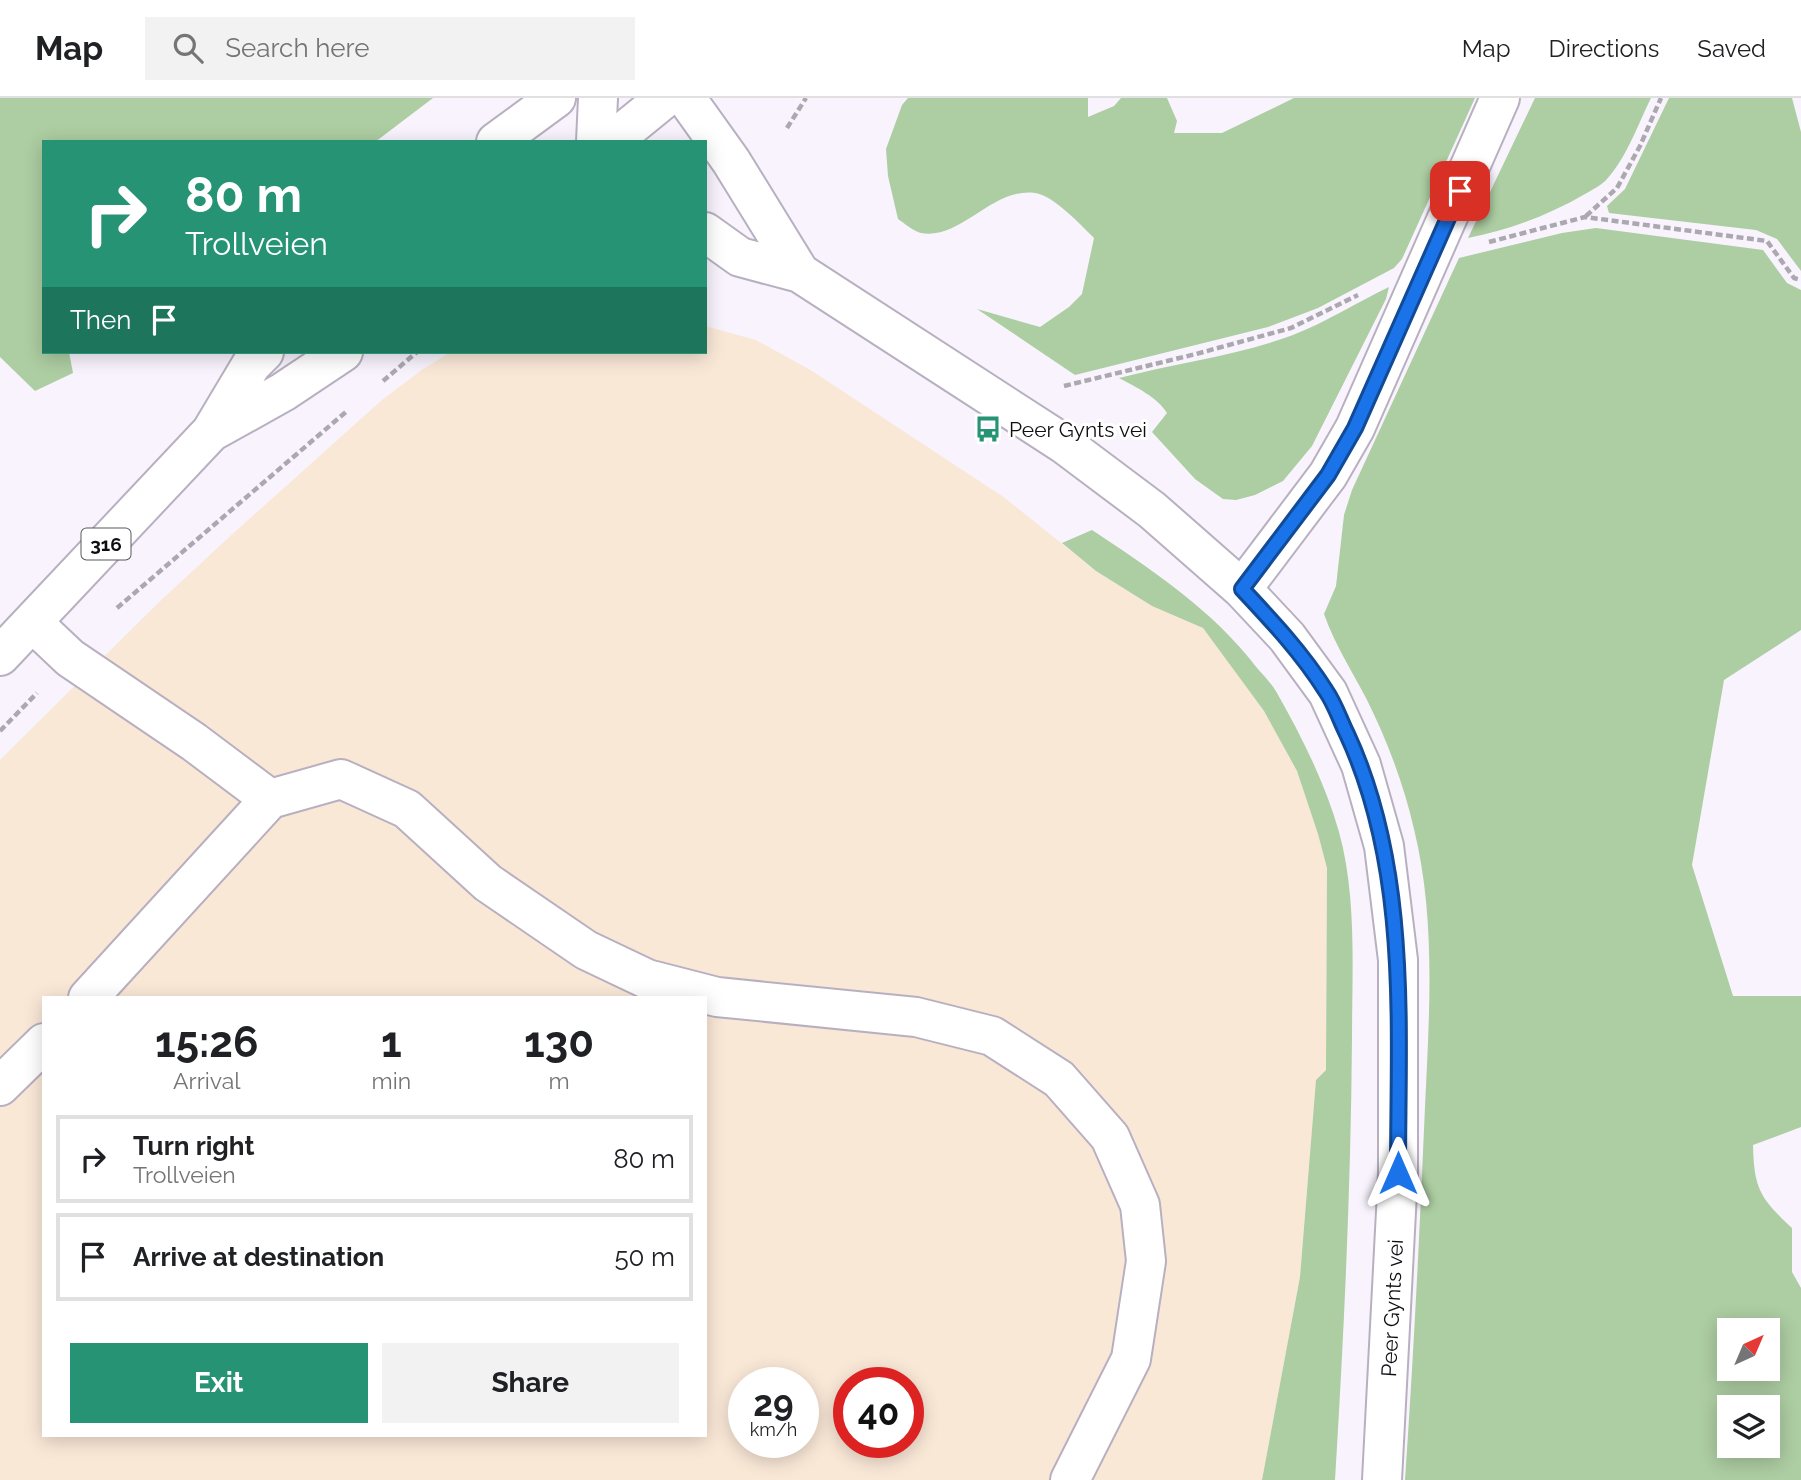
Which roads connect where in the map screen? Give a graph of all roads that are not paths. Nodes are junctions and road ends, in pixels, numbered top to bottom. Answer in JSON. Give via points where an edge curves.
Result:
{"nodes":[{"id":1,"x":556,"y":98,"type":"edge"},
{"id":2,"x":598,"y":98,"type":"edge"},
{"id":3,"x":665,"y":98,"type":"edge"},
{"id":4,"x":686,"y":98,"type":"edge"},
{"id":5,"x":1500,"y":98,"type":"edge"},
{"id":6,"x":499,"y":140,"type":"edge"},
{"id":7,"x":596,"y":140,"type":"edge"},
{"id":8,"x":613,"y":140,"type":"edge"},
{"id":9,"x":707,"y":233,"type":"edge"},
{"id":10,"x":800,"y":273,"type":"junction"},
{"id":11,"x":262,"y":354,"type":"edge"},
{"id":12,"x":340,"y":354,"type":"edge"},
{"id":13,"x":211,"y":432,"type":"junction"},
{"id":14,"x":1242,"y":589,"type":"junction"},
{"id":15,"x":33,"y":623,"type":"junction"},
{"id":16,"x":0,"y":656,"type":"edge"},
{"id":17,"x":270,"y":799,"type":"junction"},
{"id":18,"x":90,"y":996,"type":"edge"},
{"id":19,"x":42,"y":1045,"type":"edge"},
{"id":20,"x":0,"y":1086,"type":"edge"},
{"id":21,"x":1070,"y":1480,"type":"edge"},
{"id":22,"x":1382,"y":1480,"type":"edge"}],
"edges":[{"from":1,"to":6,"type":"street"},
{"from":2,"to":7,"type":"street"},
{"from":3,"to":8,"type":"street"},
{"from":4,"to":10,"type":"street","name":"Peer Gynts vei"},
{"from":5,"to":14,"type":"street","via":[[1355,428],[1328,475]]},
{"from":9,"to":10,"type":"street","name":"Peer Gynts vei","via":[[740,257]]},
{"from":10,"to":14,"type":"street","name":"Peer Gynts vei","via":[[1064,444],[1152,510]]},
{"from":11,"to":13,"type":"street","number":"316"},
{"from":12,"to":13,"type":"street","number":"316","via":[[284,392]]},
{"from":13,"to":15,"type":"street","number":"316"},
{"from":14,"to":22,"type":"street","name":"Peer Gynts vei","via":[[1287,636],[1328,693],[1361,765],[1384,846],[1398,960],[1398,1173]]},
{"from":15,"to":16,"type":"street","number":"316"},
{"from":15,"to":17,"type":"street","via":[[71,658]]},
{"from":17,"to":18,"type":"street"},
{"from":17,"to":21,"type":"street","via":[[341,779],[407,809],[488,883],[586,950],[647,979],[717,997],[916,1017],[954,1026],[992,1036],[1059,1079],[1110,1138],[1140,1205],[1146,1261],[1131,1359]]},
{"from":19,"to":20,"type":"street"}]}
